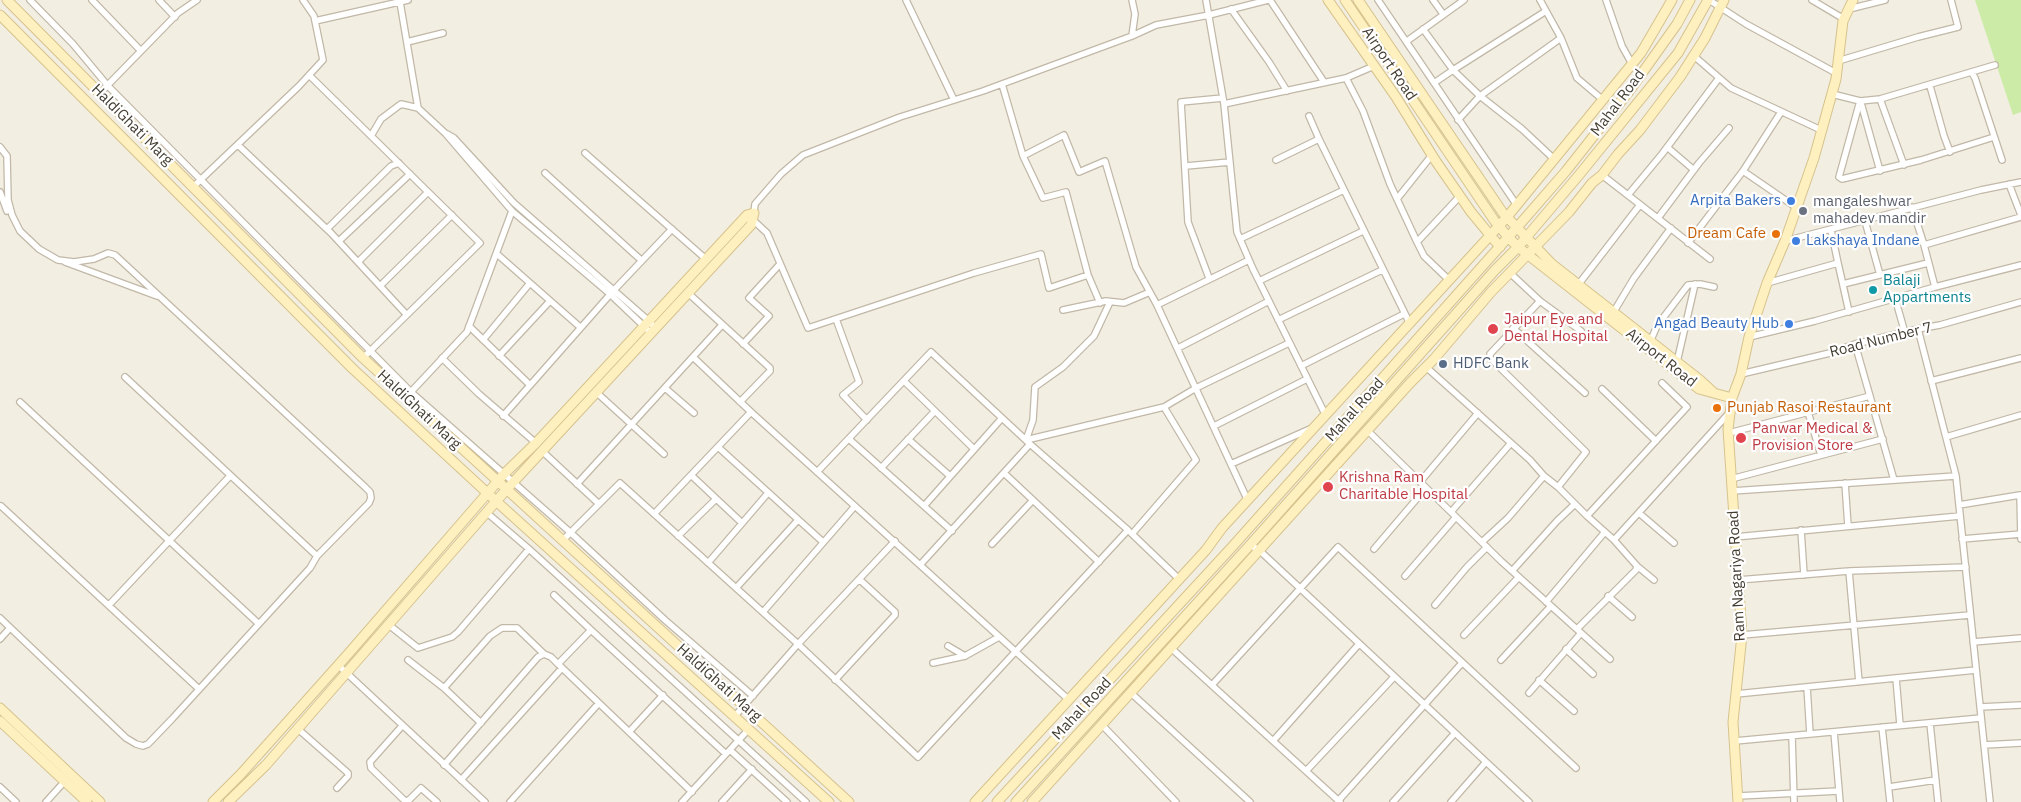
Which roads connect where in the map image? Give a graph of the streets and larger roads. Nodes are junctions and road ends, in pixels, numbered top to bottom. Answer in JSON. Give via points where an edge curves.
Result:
{"nodes":[{"id":1,"x":7,"y":0,"type":"edge"},
{"id":2,"x":30,"y":0,"type":"edge"},
{"id":3,"x":92,"y":0,"type":"edge"},
{"id":4,"x":159,"y":0,"type":"edge"},
{"id":5,"x":185,"y":0,"type":"edge"},
{"id":6,"x":196,"y":0,"type":"edge"},
{"id":7,"x":303,"y":0,"type":"edge"},
{"id":8,"x":408,"y":0,"type":"edge"},
{"id":9,"x":906,"y":0,"type":"edge"},
{"id":10,"x":1132,"y":0,"type":"edge"},
{"id":11,"x":1206,"y":0,"type":"edge"},
{"id":12,"x":1269,"y":0,"type":"edge"},
{"id":13,"x":1328,"y":0,"type":"edge"},
{"id":14,"x":1345,"y":0,"type":"edge"},
{"id":15,"x":1358,"y":0,"type":"edge"},
{"id":16,"x":1378,"y":0,"type":"edge"},
{"id":17,"x":1433,"y":0,"type":"edge"},
{"id":18,"x":1464,"y":0,"type":"edge"},
{"id":19,"x":1540,"y":0,"type":"edge"},
{"id":20,"x":1606,"y":0,"type":"edge"},
{"id":21,"x":1672,"y":0,"type":"edge"},
{"id":22,"x":1690,"y":0,"type":"edge"},
{"id":23,"x":1709,"y":0,"type":"edge"},
{"id":24,"x":1812,"y":0,"type":"edge"},
{"id":25,"x":1853,"y":0,"type":"edge"},
{"id":26,"x":1885,"y":0,"type":"edge"},
{"id":27,"x":1951,"y":0,"type":"edge"},
{"id":28,"x":400,"y":2,"type":"junction"},
{"id":29,"x":1723,"y":4,"type":"edge"},
{"id":30,"x":187,"y":7,"type":"junction"},
{"id":31,"x":1231,"y":9,"type":"junction"},
{"id":32,"x":1848,"y":9,"type":"junction"},
{"id":33,"x":1546,"y":11,"type":"junction"},
{"id":34,"x":1443,"y":14,"type":"junction"},
{"id":35,"x":0,"y":15,"type":"edge"},
{"id":36,"x":1209,"y":15,"type":"junction"},
{"id":37,"x":175,"y":17,"type":"junction"},
{"id":38,"x":1844,"y":19,"type":"junction"},
{"id":39,"x":315,"y":21,"type":"junction"},
{"id":40,"x":1423,"y":29,"type":"junction"},
{"id":41,"x":443,"y":34,"type":"dead end"},
{"id":42,"x":1132,"y":36,"type":"junction"},
{"id":43,"x":1561,"y":38,"type":"junction"},
{"id":44,"x":1406,"y":41,"type":"junction"},
{"id":45,"x":407,"y":42,"type":"junction"},
{"id":46,"x":141,"y":51,"type":"junction"},
{"id":47,"x":1694,"y":56,"type":"junction"},
{"id":48,"x":1838,"y":61,"type":"junction"},
{"id":49,"x":1632,"y":64,"type":"junction"},
{"id":50,"x":1995,"y":65,"type":"dead end"},
{"id":51,"x":1374,"y":66,"type":"junction"},
{"id":52,"x":1453,"y":70,"type":"junction"},
{"id":53,"x":1836,"y":73,"type":"junction"},
{"id":54,"x":1972,"y":74,"type":"junction"},
{"id":55,"x":309,"y":75,"type":"junction"},
{"id":56,"x":1346,"y":78,"type":"junction"},
{"id":57,"x":1719,"y":78,"type":"junction"},
{"id":58,"x":1324,"y":82,"type":"junction"},
{"id":59,"x":1434,"y":83,"type":"junction"},
{"id":60,"x":1002,"y":84,"type":"junction"},
{"id":61,"x":108,"y":86,"type":"junction"},
{"id":62,"x":1930,"y":86,"type":"junction"},
{"id":63,"x":1287,"y":90,"type":"junction"},
{"id":64,"x":100,"y":93,"type":"junction"},
{"id":65,"x":1832,"y":94,"type":"junction"},
{"id":66,"x":1480,"y":96,"type":"junction"},
{"id":67,"x":1880,"y":99,"type":"junction"},
{"id":68,"x":954,"y":100,"type":"junction"},
{"id":69,"x":1603,"y":100,"type":"junction"},
{"id":70,"x":1224,"y":101,"type":"junction"},
{"id":71,"x":1860,"y":101,"type":"junction"},
{"id":72,"x":418,"y":108,"type":"junction"},
{"id":73,"x":1781,"y":112,"type":"junction"},
{"id":74,"x":1309,"y":116,"type":"dead end"},
{"id":75,"x":1458,"y":120,"type":"junction"},
{"id":76,"x":1729,"y":128,"type":"dead end"},
{"id":77,"x":1821,"y":130,"type":"junction"},
{"id":78,"x":445,"y":133,"type":"junction"},
{"id":79,"x":372,"y":136,"type":"junction"},
{"id":80,"x":1994,"y":137,"type":"junction"},
{"id":81,"x":1319,"y":139,"type":"junction"},
{"id":82,"x":238,"y":144,"type":"junction"},
{"id":83,"x":0,"y":147,"type":"edge"},
{"id":84,"x":1666,"y":147,"type":"junction"},
{"id":85,"x":1950,"y":152,"type":"junction"},
{"id":86,"x":585,"y":153,"type":"dead end"},
{"id":87,"x":1432,"y":155,"type":"junction"},
{"id":88,"x":1022,"y":156,"type":"junction"},
{"id":89,"x":1276,"y":160,"type":"dead end"},
{"id":90,"x":1554,"y":160,"type":"junction"},
{"id":91,"x":2002,"y":160,"type":"dead end"},
{"id":92,"x":1230,"y":162,"type":"junction"},
{"id":93,"x":399,"y":163,"type":"junction"},
{"id":94,"x":1904,"y":165,"type":"junction"},
{"id":95,"x":1186,"y":166,"type":"junction"},
{"id":96,"x":1694,"y":170,"type":"junction"},
{"id":97,"x":1743,"y":171,"type":"junction"},
{"id":98,"x":1880,"y":171,"type":"junction"},
{"id":99,"x":545,"y":173,"type":"dead end"},
{"id":100,"x":410,"y":174,"type":"junction"},
{"id":101,"x":1602,"y":175,"type":"junction"},
{"id":102,"x":202,"y":179,"type":"junction"},
{"id":103,"x":2021,"y":182,"type":"edge"},
{"id":104,"x":2009,"y":184,"type":"junction"},
{"id":105,"x":193,"y":188,"type":"junction"},
{"id":106,"x":1344,"y":190,"type":"junction"},
{"id":107,"x":0,"y":192,"type":"edge"},
{"id":108,"x":428,"y":192,"type":"junction"},
{"id":109,"x":1628,"y":194,"type":"junction"},
{"id":110,"x":1460,"y":196,"type":"junction"},
{"id":111,"x":1397,"y":199,"type":"junction"},
{"id":112,"x":1516,"y":204,"type":"junction"},
{"id":113,"x":1640,"y":206,"type":"junction"},
{"id":114,"x":1912,"y":207,"type":"junction"},
{"id":115,"x":1797,"y":208,"type":"junction"},
{"id":116,"x":512,"y":211,"type":"junction"},
{"id":117,"x":452,"y":215,"type":"junction"},
{"id":118,"x":1526,"y":216,"type":"junction"},
{"id":119,"x":2021,"y":216,"type":"edge"},
{"id":120,"x":754,"y":217,"type":"junction"},
{"id":121,"x":1507,"y":217,"type":"junction"},
{"id":122,"x":1658,"y":218,"type":"junction"},
{"id":123,"x":1865,"y":221,"type":"junction"},
{"id":124,"x":1499,"y":226,"type":"junction"},
{"id":125,"x":1517,"y":227,"type":"junction"},
{"id":126,"x":1671,"y":228,"type":"junction"},
{"id":127,"x":327,"y":229,"type":"junction"},
{"id":128,"x":672,"y":229,"type":"junction"},
{"id":129,"x":1831,"y":230,"type":"junction"},
{"id":130,"x":20,"y":231,"type":"junction"},
{"id":131,"x":1363,"y":231,"type":"junction"},
{"id":132,"x":1490,"y":234,"type":"junction"},
{"id":133,"x":1526,"y":236,"type":"junction"},
{"id":134,"x":1508,"y":237,"type":"junction"},
{"id":135,"x":1240,"y":239,"type":"junction"},
{"id":136,"x":339,"y":241,"type":"junction"},
{"id":137,"x":1785,"y":241,"type":"junction"},
{"id":138,"x":1417,"y":242,"type":"junction"},
{"id":139,"x":1688,"y":243,"type":"junction"},
{"id":140,"x":1924,"y":245,"type":"junction"},
{"id":141,"x":1500,"y":247,"type":"junction"},
{"id":142,"x":1518,"y":247,"type":"junction"},
{"id":143,"x":1535,"y":247,"type":"junction"},
{"id":144,"x":497,"y":254,"type":"junction"},
{"id":145,"x":1528,"y":254,"type":"junction"},
{"id":146,"x":1710,"y":259,"type":"dead end"},
{"id":147,"x":58,"y":260,"type":"junction"},
{"id":148,"x":641,"y":260,"type":"junction"},
{"id":149,"x":1249,"y":260,"type":"junction"},
{"id":150,"x":358,"y":262,"type":"junction"},
{"id":151,"x":1928,"y":262,"type":"junction"},
{"id":152,"x":710,"y":263,"type":"junction"},
{"id":153,"x":1838,"y":263,"type":"junction"},
{"id":154,"x":780,"y":264,"type":"junction"},
{"id":155,"x":2021,"y":265,"type":"edge"},
{"id":156,"x":1382,"y":270,"type":"junction"},
{"id":157,"x":1510,"y":273,"type":"junction"},
{"id":158,"x":1088,"y":275,"type":"junction"},
{"id":159,"x":1880,"y":275,"type":"junction"},
{"id":160,"x":1209,"y":278,"type":"junction"},
{"id":161,"x":1448,"y":279,"type":"junction"},
{"id":162,"x":1259,"y":281,"type":"junction"},
{"id":163,"x":530,"y":283,"type":"junction"},
{"id":164,"x":1766,"y":283,"type":"junction"},
{"id":165,"x":1578,"y":284,"type":"junction"},
{"id":166,"x":1695,"y":284,"type":"junction"},
{"id":167,"x":1843,"y":284,"type":"junction"},
{"id":168,"x":380,"y":286,"type":"junction"},
{"id":169,"x":1714,"y":287,"type":"dead end"},
{"id":170,"x":1935,"y":287,"type":"junction"},
{"id":171,"x":612,"y":292,"type":"junction"},
{"id":172,"x":687,"y":292,"type":"junction"},
{"id":173,"x":1150,"y":292,"type":"junction"},
{"id":174,"x":160,"y":296,"type":"junction"},
{"id":175,"x":1896,"y":298,"type":"junction"},
{"id":176,"x":550,"y":301,"type":"junction"},
{"id":177,"x":1540,"y":301,"type":"junction"},
{"id":178,"x":1110,"y":302,"type":"junction"},
{"id":179,"x":1269,"y":302,"type":"junction"},
{"id":180,"x":2021,"y":302,"type":"edge"},
{"id":181,"x":1100,"y":303,"type":"junction"},
{"id":182,"x":1157,"y":305,"type":"junction"},
{"id":183,"x":1063,"y":310,"type":"dead end"},
{"id":184,"x":1849,"y":312,"type":"junction"},
{"id":185,"x":1613,"y":313,"type":"junction"},
{"id":186,"x":406,"y":314,"type":"junction"},
{"id":187,"x":1404,"y":314,"type":"junction"},
{"id":188,"x":836,"y":319,"type":"junction"},
{"id":189,"x":1278,"y":320,"type":"junction"},
{"id":190,"x":1410,"y":324,"type":"junction"},
{"id":191,"x":722,"y":325,"type":"junction"},
{"id":192,"x":468,"y":326,"type":"junction"},
{"id":193,"x":580,"y":327,"type":"junction"},
{"id":194,"x":650,"y":327,"type":"junction"},
{"id":195,"x":1513,"y":328,"type":"junction"},
{"id":196,"x":1918,"y":329,"type":"junction"},
{"id":197,"x":1581,"y":331,"type":"dead end"},
{"id":198,"x":1905,"y":333,"type":"junction"},
{"id":199,"x":1420,"y":337,"type":"junction"},
{"id":200,"x":1749,"y":337,"type":"junction"},
{"id":201,"x":483,"y":340,"type":"junction"},
{"id":202,"x":1289,"y":342,"type":"junction"},
{"id":203,"x":1650,"y":342,"type":"junction"},
{"id":204,"x":743,"y":344,"type":"junction"},
{"id":205,"x":1855,"y":344,"type":"junction"},
{"id":206,"x":1178,"y":348,"type":"junction"},
{"id":207,"x":366,"y":355,"type":"junction"},
{"id":208,"x":499,"y":356,"type":"junction"},
{"id":209,"x":693,"y":357,"type":"junction"},
{"id":210,"x":442,"y":358,"type":"junction"},
{"id":211,"x":2021,"y":358,"type":"edge"},
{"id":212,"x":1678,"y":362,"type":"junction"},
{"id":213,"x":1301,"y":366,"type":"junction"},
{"id":214,"x":1426,"y":366,"type":"junction"},
{"id":215,"x":1741,"y":374,"type":"junction"},
{"id":216,"x":125,"y":377,"type":"dead end"},
{"id":217,"x":1307,"y":379,"type":"junction"},
{"id":218,"x":904,"y":381,"type":"junction"},
{"id":219,"x":1931,"y":381,"type":"junction"},
{"id":220,"x":1662,"y":383,"type":"dead end"},
{"id":221,"x":530,"y":385,"type":"junction"},
{"id":222,"x":665,"y":388,"type":"junction"},
{"id":223,"x":1196,"y":388,"type":"junction"},
{"id":224,"x":1602,"y":389,"type":"dead end"},
{"id":225,"x":596,"y":392,"type":"junction"},
{"id":226,"x":1585,"y":393,"type":"dead end"},
{"id":227,"x":408,"y":394,"type":"junction"},
{"id":228,"x":1715,"y":394,"type":"junction"},
{"id":229,"x":1870,"y":396,"type":"junction"},
{"id":230,"x":1732,"y":398,"type":"junction"},
{"id":231,"x":20,"y":402,"type":"dead end"},
{"id":232,"x":740,"y":402,"type":"junction"},
{"id":233,"x":1164,"y":407,"type":"junction"},
{"id":234,"x":935,"y":411,"type":"junction"},
{"id":235,"x":750,"y":412,"type":"junction"},
{"id":236,"x":1730,"y":412,"type":"junction"},
{"id":237,"x":1808,"y":412,"type":"junction"},
{"id":238,"x":694,"y":413,"type":"dead end"},
{"id":239,"x":1478,"y":413,"type":"junction"},
{"id":240,"x":2021,"y":415,"type":"edge"},
{"id":241,"x":503,"y":416,"type":"junction"},
{"id":242,"x":1326,"y":416,"type":"junction"},
{"id":243,"x":1002,"y":418,"type":"junction"},
{"id":244,"x":867,"y":420,"type":"junction"},
{"id":245,"x":632,"y":424,"type":"junction"},
{"id":246,"x":1214,"y":426,"type":"junction"},
{"id":247,"x":1316,"y":426,"type":"junction"},
{"id":248,"x":1337,"y":430,"type":"junction"},
{"id":249,"x":1367,"y":430,"type":"junction"},
{"id":250,"x":1728,"y":433,"type":"junction"},
{"id":251,"x":1946,"y":437,"type":"junction"},
{"id":252,"x":848,"y":439,"type":"junction"},
{"id":253,"x":908,"y":439,"type":"junction"},
{"id":254,"x":1882,"y":439,"type":"junction"},
{"id":255,"x":1656,"y":440,"type":"junction"},
{"id":256,"x":1028,"y":442,"type":"junction"},
{"id":257,"x":1511,"y":443,"type":"junction"},
{"id":258,"x":539,"y":447,"type":"junction"},
{"id":259,"x":718,"y":447,"type":"junction"},
{"id":260,"x":974,"y":449,"type":"junction"},
{"id":261,"x":664,"y":454,"type":"dead end"},
{"id":262,"x":1821,"y":455,"type":"junction"},
{"id":263,"x":1232,"y":464,"type":"junction"},
{"id":264,"x":880,"y":468,"type":"junction"},
{"id":265,"x":817,"y":472,"type":"junction"},
{"id":266,"x":1004,"y":473,"type":"junction"},
{"id":267,"x":504,"y":474,"type":"junction"},
{"id":268,"x":691,"y":475,"type":"junction"},
{"id":269,"x":230,"y":476,"type":"junction"},
{"id":270,"x":950,"y":476,"type":"junction"},
{"id":271,"x":1544,"y":476,"type":"junction"},
{"id":272,"x":1956,"y":476,"type":"junction"},
{"id":273,"x":1731,"y":478,"type":"junction"},
{"id":274,"x":1894,"y":480,"type":"junction"},
{"id":275,"x":497,"y":482,"type":"junction"},
{"id":276,"x":513,"y":482,"type":"junction"},
{"id":277,"x":1420,"y":482,"type":"junction"},
{"id":278,"x":1845,"y":483,"type":"junction"},
{"id":279,"x":578,"y":484,"type":"junction"},
{"id":280,"x":1558,"y":487,"type":"junction"},
{"id":281,"x":1426,"y":488,"type":"junction"},
{"id":282,"x":506,"y":490,"type":"junction"},
{"id":283,"x":1732,"y":491,"type":"junction"},
{"id":284,"x":487,"y":493,"type":"junction"},
{"id":285,"x":768,"y":493,"type":"junction"},
{"id":286,"x":2021,"y":495,"type":"edge"},
{"id":287,"x":716,"y":499,"type":"junction"},
{"id":288,"x":1033,"y":500,"type":"junction"},
{"id":289,"x":496,"y":501,"type":"junction"},
{"id":290,"x":1248,"y":501,"type":"junction"},
{"id":291,"x":599,"y":504,"type":"junction"},
{"id":292,"x":1575,"y":504,"type":"junction"},
{"id":293,"x":1959,"y":505,"type":"junction"},
{"id":294,"x":1,"y":506,"type":"edge"},
{"id":295,"x":854,"y":506,"type":"junction"},
{"id":296,"x":924,"y":506,"type":"junction"},
{"id":297,"x":486,"y":512,"type":"junction"},
{"id":298,"x":1451,"y":512,"type":"junction"},
{"id":299,"x":1639,"y":513,"type":"junction"},
{"id":300,"x":654,"y":514,"type":"junction"},
{"id":301,"x":1260,"y":516,"type":"junction"},
{"id":302,"x":1587,"y":516,"type":"junction"},
{"id":303,"x":1960,"y":516,"type":"junction"},
{"id":304,"x":1456,"y":517,"type":"junction"},
{"id":305,"x":798,"y":520,"type":"junction"},
{"id":306,"x":742,"y":523,"type":"junction"},
{"id":307,"x":1848,"y":526,"type":"junction"},
{"id":308,"x":1801,"y":530,"type":"junction"},
{"id":309,"x":952,"y":531,"type":"junction"},
{"id":310,"x":1130,"y":532,"type":"junction"},
{"id":311,"x":571,"y":533,"type":"junction"},
{"id":312,"x":1604,"y":533,"type":"junction"},
{"id":313,"x":678,"y":536,"type":"junction"},
{"id":314,"x":2021,"y":536,"type":"edge"},
{"id":315,"x":1735,"y":537,"type":"junction"},
{"id":316,"x":1614,"y":540,"type":"junction"},
{"id":317,"x":1962,"y":540,"type":"junction"},
{"id":318,"x":169,"y":541,"type":"junction"},
{"id":319,"x":562,"y":541,"type":"junction"},
{"id":320,"x":894,"y":541,"type":"junction"},
{"id":321,"x":822,"y":542,"type":"junction"},
{"id":322,"x":1674,"y":543,"type":"dead end"},
{"id":323,"x":992,"y":544,"type":"dead end"},
{"id":324,"x":1250,"y":545,"type":"junction"},
{"id":325,"x":1484,"y":545,"type":"junction"},
{"id":326,"x":529,"y":549,"type":"junction"},
{"id":327,"x":1374,"y":549,"type":"dead end"},
{"id":328,"x":1259,"y":550,"type":"junction"},
{"id":329,"x":317,"y":556,"type":"junction"},
{"id":330,"x":1099,"y":562,"type":"junction"},
{"id":331,"x":708,"y":563,"type":"junction"},
{"id":332,"x":920,"y":565,"type":"junction"},
{"id":333,"x":1637,"y":566,"type":"junction"},
{"id":334,"x":1966,"y":567,"type":"junction"},
{"id":335,"x":1512,"y":571,"type":"junction"},
{"id":336,"x":1849,"y":571,"type":"junction"},
{"id":337,"x":1804,"y":575,"type":"junction"},
{"id":338,"x":1405,"y":576,"type":"dead end"},
{"id":339,"x":1519,"y":577,"type":"junction"},
{"id":340,"x":859,"y":579,"type":"junction"},
{"id":341,"x":1179,"y":579,"type":"junction"},
{"id":342,"x":1654,"y":580,"type":"dead end"},
{"id":343,"x":1738,"y":580,"type":"junction"},
{"id":344,"x":406,"y":588,"type":"junction"},
{"id":345,"x":736,"y":588,"type":"junction"},
{"id":346,"x":1300,"y":589,"type":"junction"},
{"id":347,"x":554,"y":595,"type":"dead end"},
{"id":348,"x":414,"y":596,"type":"junction"},
{"id":349,"x":1608,"y":596,"type":"junction"},
{"id":350,"x":1549,"y":604,"type":"junction"},
{"id":351,"x":108,"y":605,"type":"junction"},
{"id":352,"x":1436,"y":605,"type":"dead end"},
{"id":353,"x":763,"y":612,"type":"junction"},
{"id":354,"x":1970,"y":615,"type":"junction"},
{"id":355,"x":1632,"y":617,"type":"dead end"},
{"id":356,"x":0,"y":618,"type":"edge"},
{"id":357,"x":259,"y":624,"type":"junction"},
{"id":358,"x":389,"y":625,"type":"junction"},
{"id":359,"x":1853,"y":626,"type":"junction"},
{"id":360,"x":10,"y":628,"type":"junction"},
{"id":361,"x":591,"y":630,"type":"junction"},
{"id":362,"x":1579,"y":631,"type":"junction"},
{"id":363,"x":1464,"y":635,"type":"dead end"},
{"id":364,"x":1742,"y":636,"type":"junction"},
{"id":365,"x":999,"y":637,"type":"junction"},
{"id":366,"x":2021,"y":638,"type":"edge"},
{"id":367,"x":0,"y":640,"type":"edge"},
{"id":368,"x":1973,"y":642,"type":"junction"},
{"id":369,"x":798,"y":644,"type":"junction"},
{"id":370,"x":1359,"y":644,"type":"junction"},
{"id":371,"x":948,"y":646,"type":"dead end"},
{"id":372,"x":1171,"y":648,"type":"junction"},
{"id":373,"x":1566,"y":649,"type":"junction"},
{"id":374,"x":1017,"y":652,"type":"junction"},
{"id":375,"x":544,"y":654,"type":"junction"},
{"id":376,"x":965,"y":656,"type":"junction"},
{"id":377,"x":1610,"y":659,"type":"dead end"},
{"id":378,"x":408,"y":660,"type":"dead end"},
{"id":379,"x":1501,"y":660,"type":"dead end"},
{"id":380,"x":1462,"y":662,"type":"junction"},
{"id":381,"x":933,"y":663,"type":"dead end"},
{"id":382,"x":338,"y":665,"type":"junction"},
{"id":383,"x":560,"y":666,"type":"junction"},
{"id":384,"x":1976,"y":670,"type":"junction"},
{"id":385,"x":346,"y":673,"type":"junction"},
{"id":386,"x":1593,"y":674,"type":"dead end"},
{"id":387,"x":1394,"y":677,"type":"junction"},
{"id":388,"x":1896,"y":678,"type":"junction"},
{"id":389,"x":835,"y":680,"type":"junction"},
{"id":390,"x":1539,"y":680,"type":"junction"},
{"id":391,"x":1859,"y":682,"type":"junction"},
{"id":392,"x":1212,"y":685,"type":"junction"},
{"id":393,"x":1807,"y":687,"type":"junction"},
{"id":394,"x":444,"y":688,"type":"junction"},
{"id":395,"x":199,"y":689,"type":"junction"},
{"id":396,"x":1529,"y":692,"type":"dead end"},
{"id":397,"x":1131,"y":693,"type":"junction"},
{"id":398,"x":1736,"y":694,"type":"junction"},
{"id":399,"x":663,"y":695,"type":"junction"},
{"id":400,"x":753,"y":696,"type":"junction"},
{"id":401,"x":1068,"y":699,"type":"junction"},
{"id":402,"x":599,"y":703,"type":"junction"},
{"id":403,"x":1425,"y":705,"type":"junction"},
{"id":404,"x":2021,"y":705,"type":"edge"},
{"id":405,"x":744,"y":706,"type":"junction"},
{"id":406,"x":1980,"y":707,"type":"junction"},
{"id":407,"x":0,"y":708,"type":"edge"},
{"id":408,"x":1574,"y":711,"type":"dead end"},
{"id":409,"x":734,"y":717,"type":"junction"},
{"id":410,"x":1982,"y":718,"type":"junction"},
{"id":411,"x":0,"y":721,"type":"edge"},
{"id":412,"x":481,"y":723,"type":"junction"},
{"id":413,"x":1930,"y":723,"type":"junction"},
{"id":414,"x":1102,"y":725,"type":"junction"},
{"id":415,"x":402,"y":726,"type":"junction"},
{"id":416,"x":1900,"y":726,"type":"junction"},
{"id":417,"x":1882,"y":727,"type":"junction"},
{"id":418,"x":298,"y":729,"type":"junction"},
{"id":419,"x":748,"y":730,"type":"junction"},
{"id":420,"x":629,"y":732,"type":"junction"},
{"id":421,"x":1834,"y":732,"type":"junction"},
{"id":422,"x":1455,"y":733,"type":"junction"},
{"id":423,"x":1810,"y":734,"type":"junction"},
{"id":424,"x":1792,"y":736,"type":"junction"},
{"id":425,"x":739,"y":740,"type":"junction"},
{"id":426,"x":1273,"y":741,"type":"junction"},
{"id":427,"x":1735,"y":741,"type":"junction"},
{"id":428,"x":2021,"y":743,"type":"edge"},
{"id":429,"x":1984,"y":745,"type":"junction"},
{"id":430,"x":728,"y":752,"type":"junction"},
{"id":431,"x":1486,"y":762,"type":"junction"},
{"id":432,"x":444,"y":764,"type":"junction"},
{"id":433,"x":1576,"y":768,"type":"dead end"},
{"id":434,"x":752,"y":769,"type":"junction"},
{"id":435,"x":1306,"y":771,"type":"junction"},
{"id":436,"x":461,"y":780,"type":"junction"},
{"id":437,"x":1936,"y":780,"type":"junction"},
{"id":438,"x":65,"y":781,"type":"junction"},
{"id":439,"x":1889,"y":786,"type":"junction"},
{"id":440,"x":0,"y":787,"type":"edge"},
{"id":441,"x":337,"y":788,"type":"dead end"},
{"id":442,"x":1839,"y":791,"type":"junction"},
{"id":443,"x":692,"y":792,"type":"junction"},
{"id":444,"x":1793,"y":793,"type":"junction"},
{"id":445,"x":1738,"y":799,"type":"edge"},
{"id":446,"x":217,"y":801,"type":"edge"},
{"id":447,"x":1339,"y":801,"type":"edge"},
{"id":448,"x":1525,"y":801,"type":"edge"},
{"id":449,"x":16,"y":802,"type":"edge"},
{"id":450,"x":46,"y":802,"type":"edge"},
{"id":451,"x":87,"y":802,"type":"edge"},
{"id":452,"x":100,"y":802,"type":"edge"},
{"id":453,"x":228,"y":802,"type":"edge"},
{"id":454,"x":437,"y":802,"type":"edge"},
{"id":455,"x":485,"y":802,"type":"edge"},
{"id":456,"x":510,"y":802,"type":"edge"},
{"id":457,"x":682,"y":802,"type":"edge"},
{"id":458,"x":722,"y":802,"type":"edge"},
{"id":459,"x":786,"y":802,"type":"edge"},
{"id":460,"x":806,"y":802,"type":"edge"},
{"id":461,"x":829,"y":802,"type":"edge"},
{"id":462,"x":849,"y":802,"type":"edge"},
{"id":463,"x":975,"y":802,"type":"edge"},
{"id":464,"x":997,"y":802,"type":"edge"},
{"id":465,"x":1016,"y":802,"type":"edge"},
{"id":466,"x":1032,"y":802,"type":"edge"},
{"id":467,"x":1176,"y":802,"type":"edge"},
{"id":468,"x":1250,"y":802,"type":"edge"},
{"id":469,"x":1393,"y":802,"type":"edge"},
{"id":470,"x":1451,"y":802,"type":"edge"},
{"id":471,"x":1794,"y":802,"type":"edge"},
{"id":472,"x":1840,"y":802,"type":"edge"},
{"id":473,"x":1890,"y":802,"type":"edge"},
{"id":474,"x":1938,"y":802,"type":"edge"},
{"id":475,"x":1990,"y":802,"type":"edge"}],
"edges":[{"from":1,"to":64,"type":"street","name":"HaldiGhati Marg"},
{"from":2,"to":61,"type":"street","via":[[74,44]]},
{"from":3,"to":46,"type":"street"},
{"from":4,"to":37,"type":"street"},
{"from":5,"to":30,"type":"street"},
{"from":6,"to":30,"type":"street"},
{"from":7,"to":39,"type":"street"},
{"from":8,"to":28,"type":"street"},
{"from":9,"to":68,"type":"street"},
{"from":10,"to":42,"type":"street","via":[[1135,14]]},
{"from":11,"to":36,"type":"street"},
{"from":12,"to":31,"type":"street"},
{"from":12,"to":58,"type":"street"},
{"from":13,"to":51,"type":"street"},
{"from":14,"to":124,"type":"street","name":"Airport Road"},
{"from":15,"to":121,"type":"street","name":"Airport Road"},
{"from":16,"to":44,"type":"street"},
{"from":17,"to":34,"type":"street"},
{"from":18,"to":34,"type":"street"},
{"from":19,"to":33,"type":"street"},
{"from":20,"to":49,"type":"street"},
{"from":21,"to":49,"type":"street"},
{"from":22,"to":118,"type":"street","name":"Mahal Road","via":[[1630,90]]},
{"from":23,"to":29,"type":"street"},
{"from":23,"to":133,"type":"street","name":"Mahal Road","via":[[1678,52]]},
{"from":24,"to":38,"type":"street"},
{"from":25,"to":32,"type":"street","name":"Ram Nagariya Road"},
{"from":26,"to":32,"type":"street"},
{"from":27,"to":48,"type":"street","via":[[1958,27]]},
{"from":28,"to":39,"type":"street"},
{"from":28,"to":45,"type":"street"},
{"from":29,"to":47,"type":"street"},
{"from":29,"to":53,"type":"street","via":[[1746,24]]},
{"from":30,"to":37,"type":"street"},
{"from":31,"to":36,"type":"street"},
{"from":31,"to":63,"type":"street"},
{"from":32,"to":38,"type":"street","name":"Ram Nagariya Road"},
{"from":33,"to":43,"type":"street"},
{"from":33,"to":52,"type":"street"},
{"from":34,"to":40,"type":"street"},
{"from":35,"to":284,"type":"street","name":"HaldiGhati Marg","via":[[353,368]]},
{"from":36,"to":42,"type":"street","via":[[1156,24]]},
{"from":36,"to":70,"type":"street"},
{"from":37,"to":46,"type":"street"},
{"from":38,"to":48,"type":"street","name":"Ram Nagariya Road"},
{"from":39,"to":55,"type":"street","via":[[323,60]]},
{"from":40,"to":44,"type":"street"},
{"from":40,"to":52,"type":"street"},
{"from":41,"to":45,"type":"street"},
{"from":42,"to":60,"type":"street"},
{"from":43,"to":66,"type":"street"},
{"from":43,"to":69,"type":"street","via":[[1577,78]]},
{"from":44,"to":59,"type":"street"},
{"from":45,"to":72,"type":"street"},
{"from":46,"to":61,"type":"street"},
{"from":47,"to":57,"type":"street"},
{"from":47,"to":101,"type":"street","via":[[1661,103]]},
{"from":48,"to":53,"type":"street","name":"Ram Nagariya Road"},
{"from":49,"to":69,"type":"street"},
{"from":50,"to":54,"type":"street"},
{"from":51,"to":56,"type":"street"},
{"from":51,"to":87,"type":"street"},
{"from":52,"to":59,"type":"street"},
{"from":52,"to":66,"type":"street"},
{"from":53,"to":65,"type":"street","name":"Ram Nagariya Road"},
{"from":54,"to":62,"type":"street"},
{"from":54,"to":80,"type":"street"},
{"from":55,"to":79,"type":"street"},
{"from":55,"to":82,"type":"street"},
{"from":56,"to":58,"type":"street"},
{"from":56,"to":111,"type":"street","via":[[1363,111]]},
{"from":57,"to":73,"type":"street","via":[[1731,88]]},
{"from":57,"to":84,"type":"street"},
{"from":58,"to":63,"type":"street"},
{"from":59,"to":75,"type":"street"},
{"from":60,"to":68,"type":"street"},
{"from":60,"to":88,"type":"street"},
{"from":61,"to":64,"type":"street"},
{"from":61,"to":102,"type":"street"},
{"from":62,"to":67,"type":"street"},
{"from":62,"to":85,"type":"street"},
{"from":63,"to":70,"type":"street"},
{"from":64,"to":105,"type":"street","name":"HaldiGhati Marg"},
{"from":65,"to":71,"type":"street"},
{"from":65,"to":77,"type":"street","name":"Ram Nagariya Road"},
{"from":66,"to":75,"type":"street"},
{"from":66,"to":90,"type":"street","via":[[1522,129]]},
{"from":67,"to":71,"type":"street"},
{"from":67,"to":94,"type":"street"},
{"from":68,"to":120,"type":"street","via":[[900,117],[803,155],[755,204]]},
{"from":69,"to":90,"type":"street"},
{"from":70,"to":92,"type":"street"},
{"from":70,"to":95,"type":"street","via":[[1181,102]]},
{"from":71,"to":98,"type":"street"},
{"from":71,"to":98,"type":"street","via":[[1839,177]]},
{"from":72,"to":78,"type":"street"},
{"from":72,"to":79,"type":"street","via":[[401,104],[381,120]]},
{"from":73,"to":77,"type":"street"},
{"from":73,"to":97,"type":"street"},
{"from":74,"to":81,"type":"street"},
{"from":75,"to":112,"type":"street"},
{"from":76,"to":96,"type":"street"},
{"from":77,"to":115,"type":"street","name":"Ram Nagariya Road"},
{"from":78,"to":116,"type":"street"},
{"from":78,"to":171,"type":"street","via":[[454,138],[514,203]]},
{"from":79,"to":93,"type":"street"},
{"from":80,"to":85,"type":"street"},
{"from":80,"to":91,"type":"street"},
{"from":81,"to":89,"type":"street"},
{"from":81,"to":106,"type":"street"},
{"from":82,"to":102,"type":"street"},
{"from":82,"to":127,"type":"street"},
{"from":83,"to":130,"type":"street","via":[[7,156],[8,200]]},
{"from":84,"to":96,"type":"street"},
{"from":84,"to":109,"type":"street"},
{"from":85,"to":94,"type":"street"},
{"from":86,"to":128,"type":"street"},
{"from":87,"to":110,"type":"street"},
{"from":87,"to":111,"type":"street"},
{"from":88,"to":158,"type":"street","via":[[1042,198],[1066,192]]},
{"from":88,"to":173,"type":"street","via":[[1064,134],[1079,172],[1105,160],[1136,267]]},
{"from":90,"to":112,"type":"street"},
{"from":92,"to":95,"type":"street"},
{"from":92,"to":135,"type":"street"},
{"from":93,"to":100,"type":"street"},
{"from":93,"to":127,"type":"street","via":[[391,166]]},
{"from":94,"to":98,"type":"street"},
{"from":95,"to":160,"type":"street","via":[[1188,222]]},
{"from":96,"to":122,"type":"street"},
{"from":97,"to":115,"type":"street"},
{"from":97,"to":139,"type":"street"},
{"from":99,"to":148,"type":"street"},
{"from":100,"to":108,"type":"street"},
{"from":100,"to":136,"type":"street"},
{"from":101,"to":109,"type":"street"},
{"from":101,"to":143,"type":"street"},
{"from":102,"to":105,"type":"street"},
{"from":102,"to":207,"type":"street"},
{"from":103,"to":104,"type":"street"},
{"from":104,"to":114,"type":"street"},
{"from":104,"to":119,"type":"street"},
{"from":105,"to":207,"type":"street","name":"HaldiGhati Marg"},
{"from":106,"to":131,"type":"street"},
{"from":106,"to":135,"type":"street"},
{"from":107,"to":130,"type":"street"},
{"from":108,"to":117,"type":"street"},
{"from":108,"to":150,"type":"street"},
{"from":109,"to":113,"type":"street"},
{"from":110,"to":132,"type":"street"},
{"from":110,"to":138,"type":"street"},
{"from":111,"to":138,"type":"street"},
{"from":112,"to":118,"type":"street"},
{"from":112,"to":121,"type":"street"},
{"from":113,"to":122,"type":"street"},
{"from":113,"to":165,"type":"street"},
{"from":114,"to":123,"type":"street"},
{"from":114,"to":140,"type":"street"},
{"from":115,"to":137,"type":"street","name":"Ram Nagariya Road"},
{"from":116,"to":144,"type":"street"},
{"from":116,"to":171,"type":"street"},
{"from":117,"to":168,"type":"street"},
{"from":117,"to":186,"type":"street","via":[[480,242]]},
{"from":118,"to":125,"type":"street","name":"Mahal Road"},
{"from":119,"to":140,"type":"street"},
{"from":120,"to":152,"type":"street","via":[[747,215]]},
{"from":120,"to":154,"type":"street","via":[[767,233]]},
{"from":121,"to":124,"type":"street"},
{"from":121,"to":125,"type":"street","name":"Airport Road"},
{"from":122,"to":126,"type":"street"},
{"from":123,"to":129,"type":"street"},
{"from":123,"to":159,"type":"street"},
{"from":124,"to":132,"type":"street"},
{"from":124,"to":134,"type":"street","name":"Airport Road"},
{"from":125,"to":133,"type":"street","name":"Airport Road"},
{"from":125,"to":134,"type":"street","name":"Mahal Road"},
{"from":126,"to":139,"type":"street"},
{"from":126,"to":185,"type":"street"},
{"from":127,"to":136,"type":"street"},
{"from":128,"to":148,"type":"street"},
{"from":128,"to":152,"type":"street"},
{"from":129,"to":137,"type":"street"},
{"from":129,"to":153,"type":"street"},
{"from":130,"to":147,"type":"street","via":[[39,249]]},
{"from":131,"to":156,"type":"street"},
{"from":131,"to":162,"type":"street"},
{"from":132,"to":141,"type":"street"},
{"from":132,"to":161,"type":"street"},
{"from":133,"to":142,"type":"street","name":"Mahal Road"},
{"from":133,"to":143,"type":"street","name":"Airport Road"},
{"from":134,"to":141,"type":"street","name":"Mahal Road"},
{"from":134,"to":142,"type":"street","name":"Airport Road"},
{"from":135,"to":149,"type":"street"},
{"from":136,"to":150,"type":"street"},
{"from":137,"to":164,"type":"street","name":"Ram Nagariya Road"},
{"from":138,"to":161,"type":"street","via":[[1424,256]]},
{"from":139,"to":146,"type":"street"},
{"from":140,"to":151,"type":"street"},
{"from":141,"to":199,"type":"street","name":"Mahal Road"},
{"from":142,"to":145,"type":"street","name":"Airport Road"},
{"from":142,"to":324,"type":"street","name":"Mahal Road"},
{"from":143,"to":145,"type":"street"},
{"from":143,"to":165,"type":"street","name":"Airport Road"},
{"from":144,"to":163,"type":"street"},
{"from":144,"to":192,"type":"street"},
{"from":145,"to":157,"type":"street"},
{"from":145,"to":228,"type":"street","name":"Airport Road","via":[[1698,388]]},
{"from":147,"to":174,"type":"street"},
{"from":147,"to":174,"type":"street","via":[[74,262],[115,255]]},
{"from":148,"to":171,"type":"street"},
{"from":149,"to":160,"type":"street"},
{"from":149,"to":162,"type":"street"},
{"from":150,"to":168,"type":"street"},
{"from":151,"to":159,"type":"street"},
{"from":151,"to":170,"type":"street"},
{"from":152,"to":172,"type":"street"},
{"from":152,"to":194,"type":"street"},
{"from":153,"to":164,"type":"street"},
{"from":153,"to":167,"type":"street"},
{"from":154,"to":188,"type":"street","via":[[808,328]]},
{"from":154,"to":204,"type":"street","via":[[749,298],[769,316]]},
{"from":155,"to":170,"type":"street"},
{"from":156,"to":187,"type":"street"},
{"from":156,"to":189,"type":"street"},
{"from":157,"to":177,"type":"street"},
{"from":157,"to":214,"type":"street"},
{"from":158,"to":181,"type":"street"},
{"from":158,"to":188,"type":"street","via":[[1049,288],[1041,254]]},
{"from":159,"to":167,"type":"street"},
{"from":160,"to":182,"type":"street"},
{"from":161,"to":190,"type":"street"},
{"from":162,"to":179,"type":"street"},
{"from":163,"to":176,"type":"street"},
{"from":163,"to":201,"type":"street"},
{"from":164,"to":200,"type":"street","name":"Ram Nagariya Road"},
{"from":165,"to":185,"type":"street","name":"Airport Road"},
{"from":166,"to":169,"type":"street"},
{"from":166,"to":203,"type":"street","via":[[1683,289],[1657,326]]},
{"from":166,"to":212,"type":"street"},
{"from":167,"to":184,"type":"street"},
{"from":168,"to":186,"type":"street"},
{"from":170,"to":175,"type":"street"},
{"from":171,"to":193,"type":"street"},
{"from":171,"to":194,"type":"street"},
{"from":172,"to":191,"type":"street"},
{"from":172,"to":194,"type":"street"},
{"from":173,"to":178,"type":"street","via":[[1124,303]]},
{"from":173,"to":182,"type":"street"},
{"from":174,"to":329,"type":"street","via":[[370,492],[369,503]]},
{"from":175,"to":184,"type":"street"},
{"from":175,"to":198,"type":"street"},
{"from":176,"to":193,"type":"street"},
{"from":176,"to":208,"type":"street"},
{"from":177,"to":195,"type":"street"},
{"from":177,"to":197,"type":"street"},
{"from":178,"to":181,"type":"street"},
{"from":178,"to":256,"type":"street","via":[[1094,336],[1063,367],[1035,388]]},
{"from":179,"to":189,"type":"street"},
{"from":179,"to":206,"type":"street"},
{"from":180,"to":196,"type":"street","name":"Road Number 7"},
{"from":181,"to":183,"type":"street"},
{"from":182,"to":206,"type":"street"},
{"from":184,"to":200,"type":"street"},
{"from":185,"to":203,"type":"street","name":"Airport Road"},
{"from":186,"to":207,"type":"street"},
{"from":187,"to":190,"type":"street"},
{"from":187,"to":213,"type":"street"},
{"from":188,"to":244,"type":"street","via":[[859,382],[843,395]]},
{"from":189,"to":202,"type":"street"},
{"from":190,"to":199,"type":"street"},
{"from":190,"to":242,"type":"street"},
{"from":191,"to":204,"type":"street"},
{"from":191,"to":209,"type":"street"},
{"from":192,"to":201,"type":"street"},
{"from":192,"to":210,"type":"street"},
{"from":193,"to":221,"type":"street"},
{"from":194,"to":225,"type":"street"},
{"from":194,"to":258,"type":"street"},
{"from":195,"to":226,"type":"street"},
{"from":195,"to":280,"type":"street","via":[[1490,354],[1491,360],[1586,452]]},
{"from":196,"to":198,"type":"street","name":"Road Number 7"},
{"from":196,"to":219,"type":"street"},
{"from":198,"to":205,"type":"street","name":"Road Number 7"},
{"from":199,"to":248,"type":"street","name":"Mahal Road"},
{"from":200,"to":215,"type":"street","name":"Ram Nagariya Road"},
{"from":201,"to":208,"type":"street"},
{"from":202,"to":213,"type":"street"},
{"from":202,"to":223,"type":"street"},
{"from":203,"to":212,"type":"street","name":"Airport Road"},
{"from":204,"to":232,"type":"street","via":[[770,371]]},
{"from":205,"to":215,"type":"street","name":"Road Number 7"},
{"from":205,"to":229,"type":"street"},
{"from":206,"to":223,"type":"street"},
{"from":207,"to":227,"type":"street","name":"HaldiGhati Marg"},
{"from":208,"to":221,"type":"street"},
{"from":209,"to":222,"type":"street"},
{"from":209,"to":232,"type":"street"},
{"from":210,"to":227,"type":"street"},
{"from":210,"to":241,"type":"street"},
{"from":211,"to":219,"type":"street"},
{"from":212,"to":228,"type":"street","name":"Airport Road"},
{"from":213,"to":217,"type":"street"},
{"from":214,"to":239,"type":"street"},
{"from":214,"to":249,"type":"street"},
{"from":215,"to":230,"type":"street","name":"Ram Nagariya Road"},
{"from":216,"to":269,"type":"street"},
{"from":217,"to":242,"type":"street"},
{"from":217,"to":246,"type":"street"},
{"from":218,"to":234,"type":"street"},
{"from":218,"to":243,"type":"street","via":[[931,352]]},
{"from":218,"to":244,"type":"street"},
{"from":219,"to":251,"type":"street"},
{"from":220,"to":255,"type":"street","via":[[1688,407]]},
{"from":221,"to":241,"type":"street"},
{"from":222,"to":238,"type":"street"},
{"from":222,"to":245,"type":"street"},
{"from":223,"to":233,"type":"street"},
{"from":223,"to":246,"type":"street"},
{"from":224,"to":255,"type":"street"},
{"from":225,"to":245,"type":"street"},
{"from":225,"to":258,"type":"street"},
{"from":227,"to":267,"type":"street"},
{"from":227,"to":275,"type":"street","name":"HaldiGhati Marg"},
{"from":228,"to":230,"type":"street"},
{"from":229,"to":237,"type":"street"},
{"from":229,"to":254,"type":"street"},
{"from":230,"to":236,"type":"street","name":"Ram Nagariya Road"},
{"from":231,"to":318,"type":"street"},
{"from":232,"to":235,"type":"street"},
{"from":233,"to":256,"type":"street"},
{"from":233,"to":310,"type":"street","via":[[1196,460]]},
{"from":234,"to":253,"type":"street"},
{"from":234,"to":260,"type":"street"},
{"from":235,"to":259,"type":"street"},
{"from":235,"to":265,"type":"street"},
{"from":236,"to":250,"type":"street","name":"Ram Nagariya Road"},
{"from":236,"to":299,"type":"street"},
{"from":237,"to":250,"type":"street"},
{"from":237,"to":262,"type":"street"},
{"from":239,"to":257,"type":"street"},
{"from":239,"to":277,"type":"street"},
{"from":240,"to":251,"type":"street"},
{"from":241,"to":258,"type":"street"},
{"from":242,"to":247,"type":"street"},
{"from":242,"to":248,"type":"street"},
{"from":243,"to":256,"type":"street"},
{"from":243,"to":260,"type":"street"},
{"from":244,"to":252,"type":"street"},
{"from":245,"to":261,"type":"street"},
{"from":245,"to":279,"type":"street"},
{"from":246,"to":263,"type":"street"},
{"from":247,"to":263,"type":"street"},
{"from":247,"to":290,"type":"street"},
{"from":248,"to":301,"type":"street","name":"Mahal Road"},
{"from":249,"to":277,"type":"street"},
{"from":249,"to":328,"type":"street"},
{"from":250,"to":273,"type":"street","name":"Ram Nagariya Road"},
{"from":251,"to":272,"type":"street"},
{"from":252,"to":264,"type":"street"},
{"from":252,"to":265,"type":"street"},
{"from":253,"to":264,"type":"street"},
{"from":253,"to":270,"type":"street"},
{"from":254,"to":262,"type":"street"},
{"from":254,"to":274,"type":"street"},
{"from":255,"to":302,"type":"street"},
{"from":256,"to":266,"type":"street"},
{"from":256,"to":310,"type":"street"},
{"from":257,"to":271,"type":"street"},
{"from":257,"to":298,"type":"street"},
{"from":258,"to":267,"type":"street"},
{"from":258,"to":276,"type":"street"},
{"from":258,"to":279,"type":"street"},
{"from":259,"to":268,"type":"street"},
{"from":259,"to":285,"type":"street"},
{"from":260,"to":270,"type":"street"},
{"from":262,"to":273,"type":"street"},
{"from":263,"to":290,"type":"street"},
{"from":264,"to":296,"type":"street"},
{"from":265,"to":295,"type":"street"},
{"from":266,"to":288,"type":"street"},
{"from":266,"to":309,"type":"street"},
{"from":267,"to":275,"type":"street"},
{"from":267,"to":276,"type":"street"},
{"from":268,"to":287,"type":"street"},
{"from":268,"to":300,"type":"street"},
{"from":269,"to":318,"type":"street"},
{"from":269,"to":329,"type":"street"},
{"from":270,"to":296,"type":"street"},
{"from":271,"to":280,"type":"street"},
{"from":271,"to":325,"type":"street"},
{"from":272,"to":274,"type":"street"},
{"from":272,"to":293,"type":"street"},
{"from":273,"to":283,"type":"street","name":"Ram Nagariya Road"},
{"from":274,"to":278,"type":"street"},
{"from":275,"to":282,"type":"street","name":"HaldiGhati Marg"},
{"from":275,"to":284,"type":"street"},
{"from":276,"to":282,"type":"street"},
{"from":276,"to":311,"type":"street"},
{"from":277,"to":281,"type":"street"},
{"from":278,"to":283,"type":"street"},
{"from":278,"to":307,"type":"street"},
{"from":279,"to":291,"type":"street"},
{"from":280,"to":292,"type":"street"},
{"from":281,"to":298,"type":"street"},
{"from":281,"to":327,"type":"street"},
{"from":282,"to":289,"type":"street"},
{"from":282,"to":319,"type":"street","name":"HaldiGhati Marg"},
{"from":283,"to":315,"type":"street","name":"Ram Nagariya Road"},
{"from":284,"to":289,"type":"street","name":"HaldiGhati Marg"},
{"from":284,"to":344,"type":"street"},
{"from":285,"to":305,"type":"street"},
{"from":285,"to":306,"type":"street"},
{"from":286,"to":293,"type":"street"},
{"from":286,"to":314,"type":"street"},
{"from":287,"to":306,"type":"street"},
{"from":287,"to":313,"type":"street"},
{"from":288,"to":323,"type":"street"},
{"from":288,"to":330,"type":"street"},
{"from":289,"to":297,"type":"street"},
{"from":289,"to":409,"type":"street","name":"HaldiGhati Marg"},
{"from":290,"to":301,"type":"street"},
{"from":290,"to":341,"type":"street"},
{"from":291,"to":300,"type":"street","via":[[620,483]]},
{"from":291,"to":311,"type":"street"},
{"from":292,"to":302,"type":"street"},
{"from":292,"to":335,"type":"street"},
{"from":293,"to":303,"type":"street"},
{"from":294,"to":351,"type":"street"},
{"from":295,"to":320,"type":"street"},
{"from":295,"to":321,"type":"street"},
{"from":296,"to":309,"type":"street"},
{"from":297,"to":326,"type":"street"},
{"from":297,"to":348,"type":"street"},
{"from":298,"to":304,"type":"street"},
{"from":299,"to":316,"type":"street"},
{"from":299,"to":322,"type":"street"},
{"from":300,"to":313,"type":"street"},
{"from":301,"to":464,"type":"street","name":"Mahal Road"},
{"from":302,"to":312,"type":"street"},
{"from":303,"to":307,"type":"street"},
{"from":303,"to":317,"type":"street"},
{"from":304,"to":325,"type":"street"},
{"from":304,"to":338,"type":"street"},
{"from":305,"to":321,"type":"street"},
{"from":305,"to":345,"type":"street"},
{"from":306,"to":331,"type":"street"},
{"from":307,"to":308,"type":"street"},
{"from":308,"to":315,"type":"street"},
{"from":308,"to":337,"type":"street"},
{"from":309,"to":332,"type":"street"},
{"from":310,"to":330,"type":"street"},
{"from":310,"to":341,"type":"street"},
{"from":311,"to":319,"type":"street"},
{"from":311,"to":400,"type":"street"},
{"from":312,"to":316,"type":"street"},
{"from":312,"to":350,"type":"street"},
{"from":313,"to":331,"type":"street"},
{"from":314,"to":317,"type":"street"},
{"from":315,"to":343,"type":"street","name":"Ram Nagariya Road"},
{"from":316,"to":333,"type":"street"},
{"from":317,"to":334,"type":"street"},
{"from":318,"to":351,"type":"street"},
{"from":318,"to":357,"type":"street"},
{"from":319,"to":405,"type":"street","name":"HaldiGhati Marg"},
{"from":320,"to":332,"type":"street"},
{"from":320,"to":340,"type":"street"},
{"from":321,"to":353,"type":"street"},
{"from":324,"to":328,"type":"street"},
{"from":324,"to":465,"type":"street","name":"Mahal Road"},
{"from":325,"to":335,"type":"street"},
{"from":325,"to":352,"type":"street"},
{"from":326,"to":358,"type":"street","via":[[452,637],[418,648]]},
{"from":326,"to":425,"type":"street"},
{"from":328,"to":346,"type":"street"},
{"from":328,"to":372,"type":"street"},
{"from":329,"to":357,"type":"street"},
{"from":330,"to":374,"type":"street"},
{"from":331,"to":345,"type":"street"},
{"from":332,"to":365,"type":"street"},
{"from":333,"to":342,"type":"street"},
{"from":333,"to":349,"type":"street"},
{"from":334,"to":336,"type":"street"},
{"from":334,"to":354,"type":"street"},
{"from":335,"to":339,"type":"street"},
{"from":336,"to":337,"type":"street"},
{"from":336,"to":359,"type":"street"},
{"from":337,"to":343,"type":"street"},
{"from":339,"to":350,"type":"street"},
{"from":339,"to":363,"type":"street"},
{"from":340,"to":369,"type":"street"},
{"from":340,"to":389,"type":"street","via":[[895,615]]},
{"from":341,"to":401,"type":"street"},
{"from":343,"to":364,"type":"street","name":"Ram Nagariya Road"},
{"from":344,"to":348,"type":"street"},
{"from":344,"to":382,"type":"street"},
{"from":345,"to":353,"type":"street"},
{"from":346,"to":370,"type":"street"},
{"from":346,"to":380,"type":"street","via":[[1338,547]]},
{"from":346,"to":392,"type":"street"},
{"from":347,"to":361,"type":"street"},
{"from":348,"to":358,"type":"street"},
{"from":349,"to":355,"type":"street"},
{"from":349,"to":362,"type":"street"},
{"from":350,"to":362,"type":"street"},
{"from":350,"to":379,"type":"street"},
{"from":351,"to":395,"type":"street"},
{"from":353,"to":369,"type":"street"},
{"from":354,"to":359,"type":"street"},
{"from":354,"to":368,"type":"street"},
{"from":356,"to":360,"type":"street"},
{"from":357,"to":395,"type":"street"},
{"from":358,"to":385,"type":"street"},
{"from":359,"to":364,"type":"street"},
{"from":359,"to":391,"type":"street"},
{"from":360,"to":367,"type":"street"},
{"from":360,"to":395,"type":"street","via":[[136,744],[148,744]]},
{"from":361,"to":383,"type":"street"},
{"from":361,"to":399,"type":"street"},
{"from":362,"to":373,"type":"street"},
{"from":362,"to":377,"type":"street"},
{"from":364,"to":398,"type":"street","name":"Ram Nagariya Road"},
{"from":365,"to":374,"type":"street"},
{"from":365,"to":376,"type":"street"},
{"from":366,"to":368,"type":"street"},
{"from":368,"to":384,"type":"street"},
{"from":369,"to":389,"type":"street"},
{"from":369,"to":400,"type":"street"},
{"from":370,"to":387,"type":"street"},
{"from":370,"to":426,"type":"street"},
{"from":371,"to":376,"type":"street"},
{"from":372,"to":392,"type":"street"},
{"from":372,"to":397,"type":"street"},
{"from":373,"to":386,"type":"street"},
{"from":373,"to":390,"type":"street"},
{"from":374,"to":389,"type":"street","via":[[918,757]]},
{"from":374,"to":401,"type":"street"},
{"from":375,"to":383,"type":"street"},
{"from":375,"to":394,"type":"street","via":[[517,628],[502,628],[490,636]]},
{"from":375,"to":412,"type":"street"},
{"from":376,"to":381,"type":"street"},
{"from":378,"to":394,"type":"street"},
{"from":380,"to":403,"type":"street"},
{"from":380,"to":433,"type":"street"},
{"from":382,"to":385,"type":"street"},
{"from":382,"to":446,"type":"street"},
{"from":383,"to":402,"type":"street"},
{"from":383,"to":436,"type":"street"},
{"from":384,"to":388,"type":"street"},
{"from":384,"to":406,"type":"street"},
{"from":385,"to":415,"type":"street"},
{"from":385,"to":418,"type":"street"},
{"from":387,"to":403,"type":"street"},
{"from":387,"to":435,"type":"street"},
{"from":388,"to":391,"type":"street"},
{"from":388,"to":416,"type":"street"},
{"from":390,"to":396,"type":"street"},
{"from":390,"to":408,"type":"street"},
{"from":391,"to":393,"type":"street"},
{"from":392,"to":426,"type":"street"},
{"from":393,"to":398,"type":"street"},
{"from":393,"to":423,"type":"street"},
{"from":394,"to":412,"type":"street"},
{"from":397,"to":414,"type":"street"},
{"from":397,"to":468,"type":"street"},
{"from":398,"to":427,"type":"street","name":"Ram Nagariya Road"},
{"from":399,"to":420,"type":"street"},
{"from":399,"to":430,"type":"street"},
{"from":400,"to":405,"type":"street"},
{"from":401,"to":463,"type":"street"},
{"from":402,"to":420,"type":"street"},
{"from":402,"to":456,"type":"street"},
{"from":403,"to":422,"type":"street"},
{"from":403,"to":447,"type":"street"},
{"from":404,"to":406,"type":"street"},
{"from":405,"to":409,"type":"street"},
{"from":405,"to":462,"type":"street","name":"HaldiGhati Marg"},
{"from":406,"to":410,"type":"street"},
{"from":407,"to":452,"type":"street"},
{"from":409,"to":419,"type":"street","name":"HaldiGhati Marg"},
{"from":410,"to":413,"type":"street"},
{"from":410,"to":429,"type":"street"},
{"from":411,"to":438,"type":"street"},
{"from":412,"to":432,"type":"street"},
{"from":413,"to":416,"type":"street"},
{"from":413,"to":437,"type":"street"},
{"from":414,"to":466,"type":"street"},
{"from":414,"to":467,"type":"street"},
{"from":415,"to":432,"type":"street"},
{"from":415,"to":454,"type":"street","via":[[370,762],[371,768],[405,801],[421,788]]},
{"from":416,"to":417,"type":"street"},
{"from":417,"to":421,"type":"street"},
{"from":417,"to":439,"type":"street"},
{"from":418,"to":441,"type":"street","via":[[348,774]]},
{"from":418,"to":453,"type":"street","via":[[250,783]]},
{"from":419,"to":425,"type":"street"},
{"from":419,"to":461,"type":"street","name":"HaldiGhati Marg"},
{"from":420,"to":443,"type":"street"},
{"from":421,"to":423,"type":"street"},
{"from":421,"to":442,"type":"street"},
{"from":422,"to":431,"type":"street"},
{"from":422,"to":469,"type":"street"},
{"from":423,"to":424,"type":"street"},
{"from":424,"to":427,"type":"street"},
{"from":424,"to":444,"type":"street"},
{"from":425,"to":430,"type":"street"},
{"from":425,"to":460,"type":"street"},
{"from":426,"to":435,"type":"street"},
{"from":427,"to":445,"type":"street","name":"Ram Nagariya Road"},
{"from":428,"to":429,"type":"street"},
{"from":429,"to":475,"type":"street"},
{"from":430,"to":434,"type":"street"},
{"from":430,"to":443,"type":"street"},
{"from":431,"to":448,"type":"street"},
{"from":431,"to":470,"type":"street"},
{"from":432,"to":436,"type":"street"},
{"from":434,"to":458,"type":"street"},
{"from":434,"to":459,"type":"street"},
{"from":435,"to":447,"type":"street"},
{"from":436,"to":455,"type":"street"},
{"from":437,"to":439,"type":"street"},
{"from":437,"to":474,"type":"street"},
{"from":438,"to":450,"type":"street"},
{"from":438,"to":451,"type":"street"},
{"from":439,"to":473,"type":"street"},
{"from":440,"to":449,"type":"street"},
{"from":442,"to":444,"type":"street"},
{"from":442,"to":472,"type":"street"},
{"from":443,"to":457,"type":"street"},
{"from":444,"to":445,"type":"street"},
{"from":444,"to":471,"type":"street"}]}
